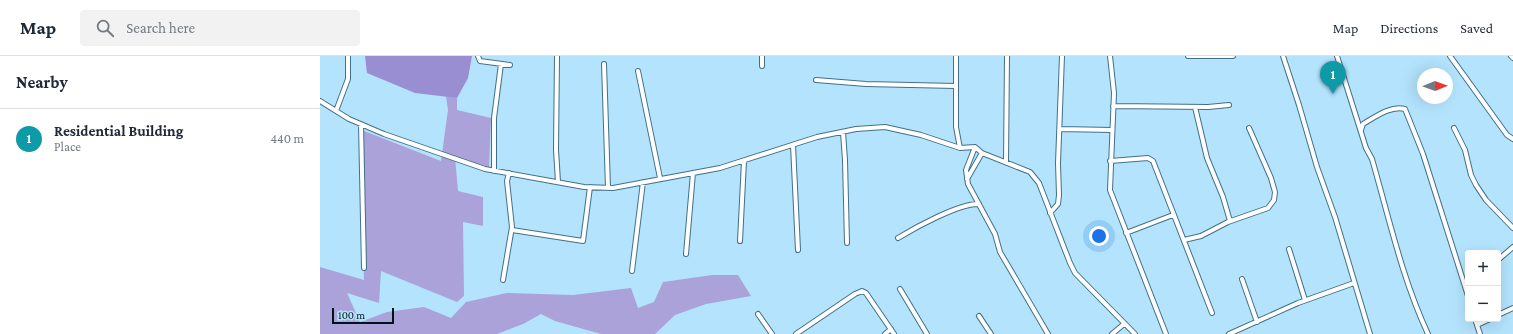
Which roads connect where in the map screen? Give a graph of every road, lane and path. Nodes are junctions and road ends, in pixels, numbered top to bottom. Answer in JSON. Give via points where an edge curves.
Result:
{"nodes":[{"id":1,"x":348,"y":56,"type":"edge"},
{"id":2,"x":478,"y":56,"type":"edge"},
{"id":3,"x":557,"y":56,"type":"edge"},
{"id":4,"x":762,"y":56,"type":"edge"},
{"id":5,"x":956,"y":56,"type":"edge"},
{"id":6,"x":1007,"y":56,"type":"edge"},
{"id":7,"x":1062,"y":56,"type":"edge"},
{"id":8,"x":1110,"y":56,"type":"edge"},
{"id":9,"x":1188,"y":56,"type":"edge"},
{"id":10,"x":1233,"y":56,"type":"edge"},
{"id":11,"x":1283,"y":56,"type":"edge"},
{"id":12,"x":1337,"y":56,"type":"edge"},
{"id":13,"x":1450,"y":56,"type":"edge"},
{"id":14,"x":501,"y":64,"type":"junction"},
{"id":15,"x":604,"y":64,"type":"dead end"},
{"id":16,"x":510,"y":65,"type":"dead end"},
{"id":17,"x":762,"y":66,"type":"dead end"},
{"id":18,"x":638,"y":71,"type":"dead end"},
{"id":19,"x":816,"y":80,"type":"dead end"},
{"id":20,"x":956,"y":86,"type":"junction"},
{"id":21,"x":320,"y":101,"type":"edge"},
{"id":22,"x":1229,"y":105,"type":"dead end"},
{"id":23,"x":1113,"y":106,"type":"junction"},
{"id":24,"x":1195,"y":107,"type":"junction"},
{"id":25,"x":1203,"y":107,"type":"junction"},
{"id":26,"x":336,"y":111,"type":"junction"},
{"id":27,"x":1198,"y":114,"type":"junction"},
{"id":28,"x":1358,"y":122,"type":"junction"},
{"id":29,"x":361,"y":124,"type":"junction"},
{"id":30,"x":1363,"y":124,"type":"junction"},
{"id":31,"x":1249,"y":128,"type":"dead end"},
{"id":32,"x":1454,"y":128,"type":"dead end"},
{"id":33,"x":1060,"y":129,"type":"junction"},
{"id":34,"x":1112,"y":130,"type":"junction"},
{"id":35,"x":1361,"y":130,"type":"junction"},
{"id":36,"x":843,"y":132,"type":"junction"},
{"id":37,"x":1513,"y":139,"type":"edge"},
{"id":38,"x":793,"y":145,"type":"junction"},
{"id":39,"x":975,"y":147,"type":"junction"},
{"id":40,"x":960,"y":148,"type":"junction"},
{"id":41,"x":982,"y":153,"type":"junction"},
{"id":42,"x":744,"y":161,"type":"junction"},
{"id":43,"x":1110,"y":161,"type":"junction"},
{"id":44,"x":1006,"y":162,"type":"junction"},
{"id":45,"x":494,"y":170,"type":"junction"},
{"id":46,"x":509,"y":173,"type":"junction"},
{"id":47,"x":693,"y":173,"type":"junction"},
{"id":48,"x":660,"y":178,"type":"junction"},
{"id":49,"x":967,"y":180,"type":"junction"},
{"id":50,"x":558,"y":182,"type":"junction"},
{"id":51,"x":643,"y":182,"type":"junction"},
{"id":52,"x":590,"y":187,"type":"junction"},
{"id":53,"x":608,"y":188,"type":"junction"},
{"id":54,"x":974,"y":195,"type":"junction"},
{"id":55,"x":969,"y":204,"type":"junction"},
{"id":56,"x":979,"y":204,"type":"junction"},
{"id":57,"x":1050,"y":214,"type":"junction"},
{"id":58,"x":1173,"y":215,"type":"junction"},
{"id":59,"x":1230,"y":221,"type":"junction"},
{"id":60,"x":1513,"y":228,"type":"edge"},
{"id":61,"x":512,"y":230,"type":"junction"},
{"id":62,"x":1126,"y":233,"type":"junction"},
{"id":63,"x":898,"y":238,"type":"dead end"},
{"id":64,"x":1184,"y":240,"type":"junction"},
{"id":65,"x":740,"y":241,"type":"dead end"},
{"id":66,"x":847,"y":243,"type":"dead end"},
{"id":67,"x":1513,"y":247,"type":"edge"},
{"id":68,"x":1288,"y":249,"type":"dead end"},
{"id":69,"x":798,"y":250,"type":"dead end"},
{"id":70,"x":686,"y":254,"type":"dead end"},
{"id":71,"x":1501,"y":257,"type":"edge"},
{"id":72,"x":364,"y":268,"type":"dead end"},
{"id":73,"x":632,"y":271,"type":"dead end"},
{"id":74,"x":1465,"y":277,"type":"edge"},
{"id":75,"x":1242,"y":279,"type":"dead end"},
{"id":76,"x":504,"y":280,"type":"dead end"},
{"id":77,"x":1354,"y":283,"type":"junction"},
{"id":78,"x":900,"y":289,"type":"dead end"},
{"id":79,"x":1305,"y":300,"type":"junction"},
{"id":80,"x":1513,"y":308,"type":"edge"},
{"id":81,"x":1212,"y":313,"type":"dead end"},
{"id":82,"x":758,"y":314,"type":"dead end"},
{"id":83,"x":1501,"y":314,"type":"edge"},
{"id":84,"x":979,"y":316,"type":"dead end"},
{"id":85,"x":1257,"y":322,"type":"junction"},
{"id":86,"x":1476,"y":322,"type":"edge"},
{"id":87,"x":1484,"y":322,"type":"edge"},
{"id":88,"x":1124,"y":324,"type":"junction"},
{"id":89,"x":1477,"y":325,"type":"junction"},
{"id":90,"x":891,"y":329,"type":"junction"},
{"id":91,"x":772,"y":334,"type":"edge"},
{"id":92,"x":796,"y":334,"type":"edge"},
{"id":93,"x":885,"y":334,"type":"edge"},
{"id":94,"x":894,"y":334,"type":"edge"},
{"id":95,"x":927,"y":334,"type":"edge"},
{"id":96,"x":991,"y":334,"type":"edge"},
{"id":97,"x":1048,"y":334,"type":"edge"},
{"id":98,"x":1112,"y":334,"type":"edge"},
{"id":99,"x":1135,"y":334,"type":"edge"},
{"id":100,"x":1166,"y":334,"type":"edge"},
{"id":101,"x":1229,"y":334,"type":"edge"},
{"id":102,"x":1370,"y":334,"type":"edge"},
{"id":103,"x":1428,"y":334,"type":"edge"},
{"id":104,"x":1480,"y":334,"type":"edge"}],
"edges":[{"from":1,"to":26,"type":"street","via":[[348,79]]},
{"from":2,"to":14,"type":"street","via":[[480,61]]},
{"from":3,"to":50,"type":"street"},
{"from":4,"to":17,"type":"street"},
{"from":5,"to":20,"type":"street"},
{"from":6,"to":44,"type":"street"},
{"from":7,"to":33,"type":"street"},
{"from":8,"to":23,"type":"street","via":[[1113,72]]},
{"from":9,"to":10,"type":"street"},
{"from":11,"to":77,"type":"street"},
{"from":12,"to":28,"type":"street"},
{"from":13,"to":37,"type":"street"},
{"from":14,"to":16,"type":"street"},
{"from":14,"to":45,"type":"street","via":[[496,92]]},
{"from":15,"to":53,"type":"street"},
{"from":18,"to":48,"type":"street"},
{"from":19,"to":20,"type":"street"},
{"from":20,"to":40,"type":"street","via":[[956,127]]},
{"from":21,"to":26,"type":"street"},
{"from":22,"to":25,"type":"street"},
{"from":23,"to":24,"type":"street"},
{"from":23,"to":34,"type":"street"},
{"from":24,"to":25,"type":"street"},
{"from":24,"to":27,"type":"street"},
{"from":25,"to":27,"type":"street"},
{"from":26,"to":29,"type":"street"},
{"from":27,"to":59,"type":"street","via":[[1207,158]]},
{"from":28,"to":30,"type":"street"},
{"from":28,"to":35,"type":"street"},
{"from":29,"to":45,"type":"street","via":[[452,158]]},
{"from":29,"to":72,"type":"street"},
{"from":30,"to":35,"type":"street"},
{"from":30,"to":74,"type":"street","via":[[1394,108],[1405,109],[1417,134]]},
{"from":31,"to":59,"type":"street","via":[[1271,178],[1275,196],[1268,208]]},
{"from":32,"to":60,"type":"street","via":[[1465,150],[1476,186]]},
{"from":33,"to":34,"type":"street"},
{"from":33,"to":57,"type":"street","via":[[1058,204]]},
{"from":34,"to":43,"type":"street"},
{"from":35,"to":103,"type":"street","via":[[1372,159],[1400,259]]},
{"from":36,"to":38,"type":"street"},
{"from":36,"to":40,"type":"street","via":[[885,128],[921,135]]},
{"from":36,"to":66,"type":"street"},
{"from":38,"to":42,"type":"street"},
{"from":38,"to":69,"type":"street"},
{"from":39,"to":40,"type":"street"},
{"from":39,"to":41,"type":"street"},
{"from":39,"to":49,"type":"street","via":[[966,170]]},
{"from":41,"to":44,"type":"street"},
{"from":41,"to":49,"type":"street"},
{"from":42,"to":47,"type":"street"},
{"from":42,"to":65,"type":"street"},
{"from":43,"to":58,"type":"street","via":[[1151,158]]},
{"from":43,"to":62,"type":"street","via":[[1110,190]]},
{"from":44,"to":57,"type":"street","via":[[1033,174],[1039,183]]},
{"from":45,"to":46,"type":"street"},
{"from":46,"to":50,"type":"street"},
{"from":46,"to":61,"type":"street"},
{"from":47,"to":48,"type":"street"},
{"from":47,"to":70,"type":"street"},
{"from":48,"to":51,"type":"street"},
{"from":49,"to":54,"type":"street"},
{"from":50,"to":52,"type":"street"},
{"from":51,"to":53,"type":"street"},
{"from":51,"to":73,"type":"street"},
{"from":52,"to":53,"type":"street"},
{"from":52,"to":61,"type":"street","via":[[583,241]]},
{"from":54,"to":55,"type":"street"},
{"from":54,"to":56,"type":"street"},
{"from":55,"to":56,"type":"street"},
{"from":55,"to":63,"type":"street","via":[[923,223]]},
{"from":56,"to":97,"type":"street","via":[[995,234],[1000,252]]},
{"from":57,"to":88,"type":"street","via":[[1076,273]]},
{"from":58,"to":62,"type":"street"},
{"from":58,"to":64,"type":"street"},
{"from":59,"to":64,"type":"street","via":[[1201,236]]},
{"from":61,"to":76,"type":"street"},
{"from":62,"to":100,"type":"street"},
{"from":64,"to":81,"type":"street"},
{"from":67,"to":71,"type":"street"},
{"from":68,"to":79,"type":"street"},
{"from":75,"to":85,"type":"street"},
{"from":77,"to":79,"type":"street"},
{"from":77,"to":102,"type":"street"},
{"from":78,"to":95,"type":"street"},
{"from":79,"to":85,"type":"street"},
{"from":80,"to":83,"type":"street"},
{"from":82,"to":91,"type":"street"},
{"from":84,"to":96,"type":"street"},
{"from":85,"to":101,"type":"street"},
{"from":86,"to":89,"type":"street"},
{"from":87,"to":89,"type":"street"},
{"from":88,"to":98,"type":"street"},
{"from":88,"to":99,"type":"street"},
{"from":89,"to":104,"type":"street"},
{"from":90,"to":92,"type":"street","via":[[862,291]]},
{"from":90,"to":93,"type":"street"},
{"from":90,"to":94,"type":"street"}]}
